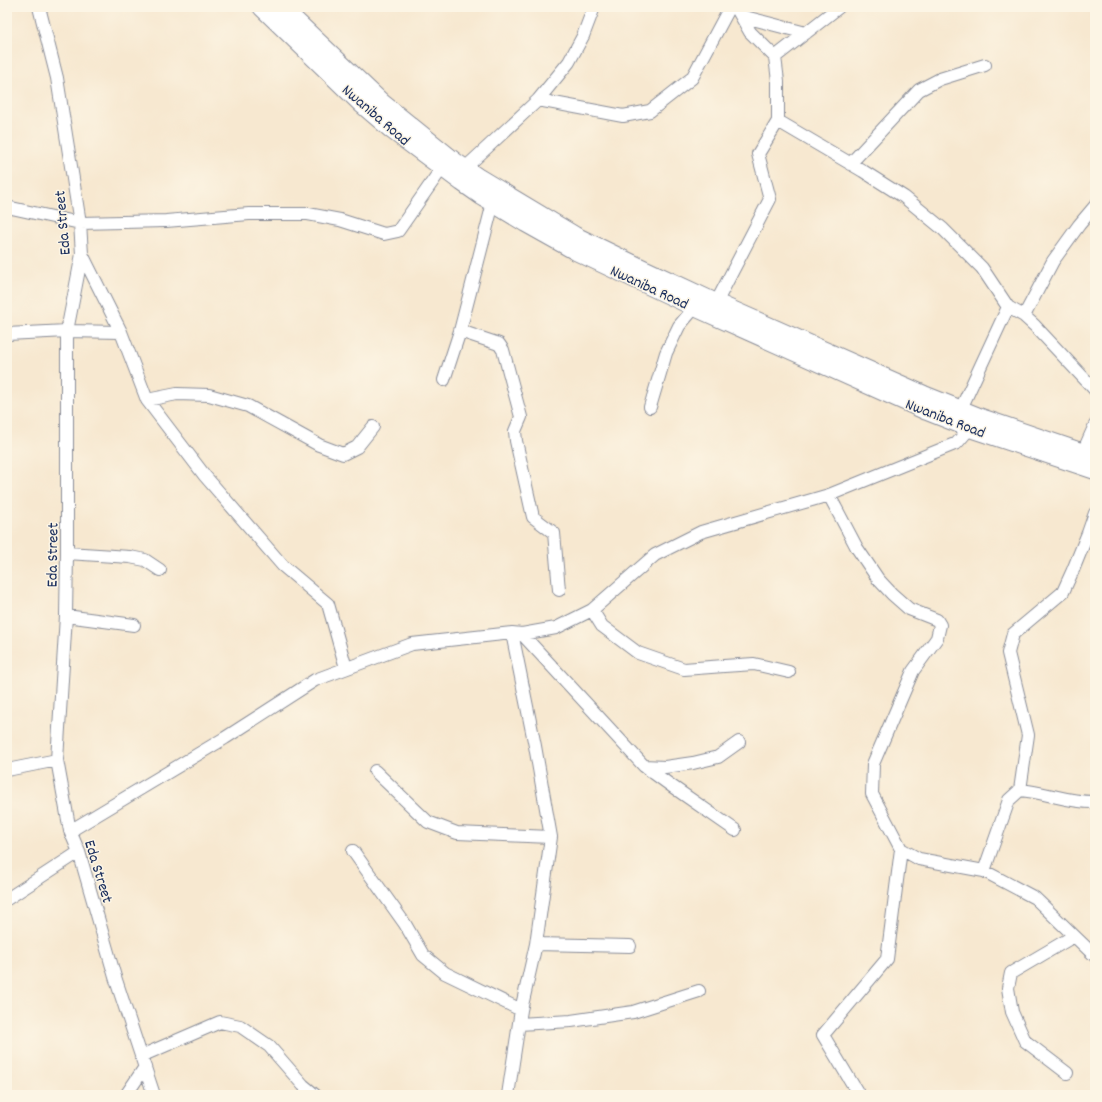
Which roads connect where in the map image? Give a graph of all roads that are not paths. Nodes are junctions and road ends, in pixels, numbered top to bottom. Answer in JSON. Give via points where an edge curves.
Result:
{"nodes":[{"id":1,"x":39,"y":7,"type":"edge"},
{"id":2,"x":262,"y":7,"type":"edge"},
{"id":3,"x":281,"y":7,"type":"edge"},
{"id":4,"x":594,"y":7,"type":"edge"},
{"id":5,"x":730,"y":7,"type":"edge"},
{"id":6,"x":839,"y":7,"type":"edge"},
{"id":7,"x":738,"y":11,"type":"edge"},
{"id":8,"x":806,"y":34,"type":"junction"},
{"id":9,"x":775,"y":57,"type":"junction"},
{"id":10,"x":985,"y":65,"type":"dead end"},
{"id":11,"x":538,"y":100,"type":"junction"},
{"id":12,"x":778,"y":121,"type":"junction"},
{"id":13,"x":850,"y":164,"type":"junction"},
{"id":14,"x":442,"y":168,"type":"junction"},
{"id":15,"x":464,"y":169,"type":"junction"},
{"id":16,"x":493,"y":203,"type":"junction"},
{"id":17,"x":1095,"y":206,"type":"edge"},
{"id":18,"x":7,"y":207,"type":"edge"},
{"id":19,"x":80,"y":224,"type":"junction"},
{"id":20,"x":82,"y":254,"type":"junction"},
{"id":21,"x":716,"y":303,"type":"junction"},
{"id":22,"x":695,"y":307,"type":"junction"},
{"id":23,"x":1008,"y":307,"type":"junction"},
{"id":24,"x":1024,"y":316,"type":"junction"},
{"id":25,"x":67,"y":331,"type":"junction"},
{"id":26,"x":460,"y":331,"type":"junction"},
{"id":27,"x":120,"y":332,"type":"junction"},
{"id":28,"x":7,"y":334,"type":"edge"},
{"id":29,"x":444,"y":380,"type":"dead end"},
{"id":30,"x":1095,"y":390,"type":"edge"},
{"id":31,"x":147,"y":400,"type":"junction"},
{"id":32,"x":650,"y":407,"type":"dead end"},
{"id":33,"x":962,"y":420,"type":"junction"},
{"id":34,"x":1095,"y":425,"type":"edge"},
{"id":35,"x":373,"y":427,"type":"dead end"},
{"id":36,"x":1089,"y":454,"type":"edge"},
{"id":37,"x":1095,"y":470,"type":"edge"},
{"id":38,"x":829,"y":494,"type":"junction"},
{"id":39,"x":1095,"y":513,"type":"edge"},
{"id":40,"x":67,"y":553,"type":"junction"},
{"id":41,"x":160,"y":570,"type":"dead end"},
{"id":42,"x":559,"y":590,"type":"dead end"},
{"id":43,"x":592,"y":610,"type":"junction"},
{"id":44,"x":66,"y":616,"type":"junction"},
{"id":45,"x":134,"y":625,"type":"dead end"},
{"id":46,"x":517,"y":634,"type":"junction"},
{"id":47,"x":346,"y":668,"type":"junction"},
{"id":48,"x":789,"y":672,"type":"dead end"},
{"id":49,"x":739,"y":742,"type":"dead end"},
{"id":50,"x":57,"y":760,"type":"junction"},
{"id":51,"x":644,"y":766,"type":"junction"},
{"id":52,"x":7,"y":770,"type":"edge"},
{"id":53,"x":375,"y":771,"type":"dead end"},
{"id":54,"x":1020,"y":790,"type":"junction"},
{"id":55,"x":1095,"y":802,"type":"edge"},
{"id":56,"x":735,"y":830,"type":"dead end"},
{"id":57,"x":70,"y":831,"type":"junction"},
{"id":58,"x":551,"y":837,"type":"junction"},
{"id":59,"x":901,"y":849,"type":"junction"},
{"id":60,"x":353,"y":851,"type":"dead end"},
{"id":61,"x":79,"y":852,"type":"junction"},
{"id":62,"x":984,"y":871,"type":"junction"},
{"id":63,"x":7,"y":899,"type":"edge"},
{"id":64,"x":1074,"y":936,"type":"junction"},
{"id":65,"x":536,"y":944,"type":"junction"},
{"id":66,"x":630,"y":946,"type":"dead end"},
{"id":67,"x":1095,"y":956,"type":"edge"},
{"id":68,"x":699,"y":991,"type":"dead end"},
{"id":69,"x":521,"y":1010,"type":"junction"},
{"id":70,"x":519,"y":1024,"type":"junction"},
{"id":71,"x":140,"y":1056,"type":"junction"},
{"id":72,"x":144,"y":1068,"type":"junction"},
{"id":73,"x":1067,"y":1073,"type":"dead end"},
{"id":74,"x":126,"y":1095,"type":"edge"},
{"id":75,"x":154,"y":1095,"type":"edge"},
{"id":76,"x":315,"y":1095,"type":"edge"},
{"id":77,"x":508,"y":1095,"type":"edge"},
{"id":78,"x":859,"y":1095,"type":"edge"}],
"edges":[{"from":1,"to":19,"type":"street","name":"Eda Street","via":[[57,78]]},
{"from":2,"to":14,"type":"main road","name":"Nwaniba Road","via":[[363,105]]},
{"from":3,"to":15,"type":"main road","via":[[382,103]]},
{"from":4,"to":11,"type":"street","via":[[569,62]]},
{"from":5,"to":11,"type":"street","via":[[692,78],[650,111],[623,116]]},
{"from":6,"to":8,"type":"street"},
{"from":7,"to":8,"type":"street"},
{"from":7,"to":9,"type":"street","via":[[750,32]]},
{"from":8,"to":9,"type":"street"},
{"from":9,"to":12,"type":"street"},
{"from":10,"to":13,"type":"street","via":[[940,79],[919,90]]},
{"from":11,"to":15,"type":"street"},
{"from":12,"to":13,"type":"street"},
{"from":12,"to":21,"type":"street","via":[[758,154],[770,199]]},
{"from":13,"to":23,"type":"street","via":[[904,197],[943,229],[982,268]]},
{"from":14,"to":16,"type":"main road","name":"Nwaniba Road"},
{"from":14,"to":19,"type":"street","via":[[398,231],[384,234],[340,220],[308,214],[249,214],[166,221]]},
{"from":15,"to":21,"type":"main road","via":[[575,236]]},
{"from":16,"to":22,"type":"main road","name":"Nwaniba Road","via":[[576,251]]},
{"from":16,"to":26,"type":"street"},
{"from":17,"to":24,"type":"street","via":[[1053,261]]},
{"from":18,"to":19,"type":"street"},
{"from":19,"to":20,"type":"street","name":"Eda Street"},
{"from":20,"to":25,"type":"street","name":"Eda Street"},
{"from":20,"to":27,"type":"street"},
{"from":21,"to":33,"type":"main road","via":[[924,395]]},
{"from":22,"to":32,"type":"street","via":[[679,326],[666,353]]},
{"from":22,"to":33,"type":"main road","name":"Nwaniba Road","via":[[927,411]]},
{"from":23,"to":24,"type":"street"},
{"from":23,"to":33,"type":"street"},
{"from":24,"to":30,"type":"street"},
{"from":25,"to":27,"type":"street"},
{"from":25,"to":28,"type":"street"},
{"from":25,"to":40,"type":"street","name":"Eda Street"},
{"from":26,"to":29,"type":"street"},
{"from":26,"to":42,"type":"street","via":[[499,344],[504,350],[521,417],[515,431],[516,441],[532,517],[554,533]]},
{"from":27,"to":31,"type":"street"},
{"from":31,"to":35,"type":"street","via":[[177,394],[209,395],[248,406],[319,445],[343,454],[357,447]]},
{"from":31,"to":47,"type":"street","via":[[205,476],[283,566],[328,604]]},
{"from":33,"to":36,"type":"main road","via":[[984,419]]},
{"from":33,"to":37,"type":"main road","name":"Nwaniba Road"},
{"from":33,"to":38,"type":"street","via":[[957,443]]},
{"from":34,"to":36,"type":"street"},
{"from":38,"to":43,"type":"street","via":[[701,532],[655,555]]},
{"from":38,"to":59,"type":"street","via":[[857,548],[878,579],[909,609],[937,620],[940,625],[937,638],[913,671],[873,764],[872,794]]},
{"from":39,"to":54,"type":"street","via":[[1063,592],[1013,634],[1008,653],[1028,735]]},
{"from":40,"to":41,"type":"street","via":[[130,557],[144,560]]},
{"from":40,"to":44,"type":"street","name":"Eda Street"},
{"from":43,"to":46,"type":"street","via":[[556,628]]},
{"from":43,"to":48,"type":"street","via":[[602,626],[638,653],[684,669],[754,664]]},
{"from":44,"to":45,"type":"street"},
{"from":44,"to":50,"type":"street","name":"Eda Street"},
{"from":46,"to":47,"type":"street","via":[[412,644]]},
{"from":46,"to":51,"type":"street"},
{"from":46,"to":58,"type":"street"},
{"from":47,"to":57,"type":"street","via":[[315,680],[225,738]]},
{"from":49,"to":51,"type":"street","via":[[718,757],[665,767]]},
{"from":50,"to":52,"type":"street"},
{"from":50,"to":57,"type":"street","name":"Eda Street"},
{"from":51,"to":56,"type":"street"},
{"from":53,"to":58,"type":"street","via":[[428,822],[457,833]]},
{"from":54,"to":55,"type":"street"},
{"from":54,"to":62,"type":"street","via":[[1009,800]]},
{"from":57,"to":61,"type":"street","name":"Eda Street"},
{"from":58,"to":65,"type":"street"},
{"from":59,"to":62,"type":"street","via":[[919,859]]},
{"from":59,"to":78,"type":"street","via":[[888,960],[823,1035]]},
{"from":60,"to":69,"type":"street","via":[[405,924],[423,955],[445,973]]},
{"from":61,"to":63,"type":"street"},
{"from":61,"to":71,"type":"street","name":"Eda Street"},
{"from":62,"to":64,"type":"street","via":[[1035,898]]},
{"from":64,"to":67,"type":"street"},
{"from":64,"to":73,"type":"street","via":[[1011,972],[1008,988],[1012,1012],[1025,1041]]},
{"from":65,"to":66,"type":"street"},
{"from":65,"to":69,"type":"street"},
{"from":68,"to":70,"type":"street","via":[[633,1012],[571,1022]]},
{"from":69,"to":70,"type":"street"},
{"from":70,"to":77,"type":"street"},
{"from":71,"to":72,"type":"street","name":"Eda Street"},
{"from":71,"to":76,"type":"street","via":[[220,1022],[240,1026],[269,1046]]},
{"from":72,"to":74,"type":"street"},
{"from":72,"to":75,"type":"street","name":"Eda Street"}]}
